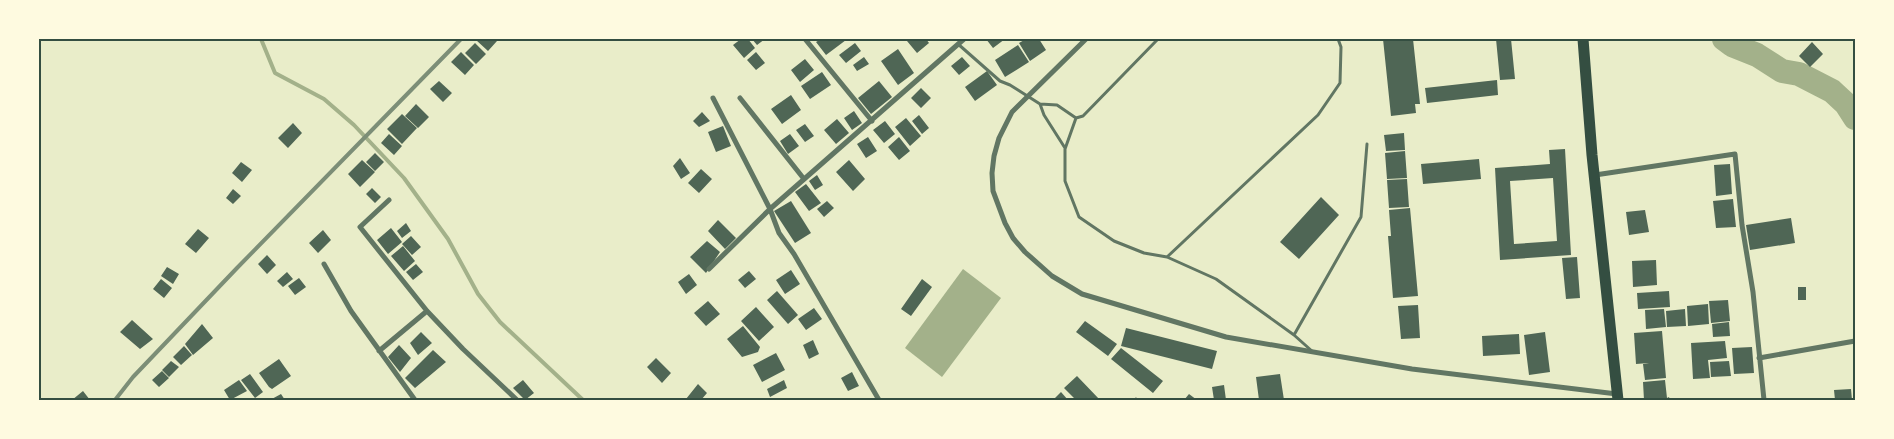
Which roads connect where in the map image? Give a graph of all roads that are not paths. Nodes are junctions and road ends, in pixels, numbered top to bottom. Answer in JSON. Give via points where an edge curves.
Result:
{"nodes":[{"id":1,"x":805,"y":39,"type":"edge"},
{"id":2,"x":964,"y":39,"type":"edge"},
{"id":3,"x":1086,"y":39,"type":"edge"},
{"id":4,"x":1158,"y":39,"type":"edge"},
{"id":5,"x":1338,"y":39,"type":"edge"},
{"id":6,"x":1583,"y":39,"type":"edge"},
{"id":7,"x":956,"y":41,"type":"edge"},
{"id":8,"x":1027,"y":96,"type":"junction"},
{"id":9,"x":713,"y":98,"type":"dead end"},
{"id":10,"x":740,"y":98,"type":"dead end"},
{"id":11,"x":1040,"y":104,"type":"junction"},
{"id":12,"x":1076,"y":118,"type":"junction"},
{"id":13,"x":872,"y":121,"type":"junction"},
{"id":14,"x":1367,"y":144,"type":"dead end"},
{"id":15,"x":1065,"y":149,"type":"junction"},
{"id":16,"x":1595,"y":175,"type":"junction"},
{"id":17,"x":804,"y":179,"type":"junction"},
{"id":18,"x":389,"y":200,"type":"dead end"},
{"id":19,"x":770,"y":209,"type":"junction"},
{"id":20,"x":1167,"y":257,"type":"junction"},
{"id":21,"x":324,"y":264,"type":"dead end"},
{"id":22,"x":709,"y":269,"type":"dead end"},
{"id":23,"x":427,"y":311,"type":"junction"},
{"id":24,"x":1294,"y":334,"type":"junction"},
{"id":25,"x":1855,"y":341,"type":"edge"},
{"id":26,"x":379,"y":351,"type":"junction"},
{"id":27,"x":1315,"y":354,"type":"junction"},
{"id":28,"x":1759,"y":358,"type":"junction"},
{"id":29,"x":1617,"y":397,"type":"edge"},
{"id":30,"x":414,"y":400,"type":"edge"},
{"id":31,"x":516,"y":400,"type":"edge"},
{"id":32,"x":879,"y":400,"type":"edge"},
{"id":33,"x":1764,"y":400,"type":"edge"}],
"edges":[{"from":1,"to":13,"type":"street"},
{"from":2,"to":7,"type":"street"},
{"from":3,"to":8,"type":"street"},
{"from":4,"to":12,"type":"lane","via":[[1095,106]]},
{"from":5,"to":20,"type":"lane","via":[[1341,47],[1340,83],[1318,116]]},
{"from":6,"to":16,"type":"highway"},
{"from":7,"to":8,"type":"lane","via":[[1000,81]]},
{"from":7,"to":13,"type":"street"},
{"from":8,"to":11,"type":"lane"},
{"from":8,"to":27,"type":"street","via":[[1012,112],[999,138],[992,182],[999,209],[1013,238],[1039,266],[1082,294],[1226,337]]},
{"from":9,"to":19,"type":"street"},
{"from":10,"to":17,"type":"street"},
{"from":11,"to":12,"type":"lane","via":[[1057,105]]},
{"from":11,"to":15,"type":"lane"},
{"from":12,"to":15,"type":"lane"},
{"from":13,"to":17,"type":"street"},
{"from":14,"to":24,"type":"lane","via":[[1361,217]]},
{"from":15,"to":20,"type":"lane","via":[[1065,181],[1079,217],[1114,241],[1144,253]]},
{"from":16,"to":28,"type":"street","via":[[1735,154]]},
{"from":16,"to":29,"type":"highway"},
{"from":17,"to":19,"type":"street"},
{"from":18,"to":23,"type":"street","via":[[360,227]]},
{"from":19,"to":22,"type":"street"},
{"from":19,"to":32,"type":"street","via":[[779,233]]},
{"from":20,"to":24,"type":"lane","via":[[1216,279]]},
{"from":21,"to":26,"type":"street","via":[[350,311]]},
{"from":23,"to":26,"type":"street"},
{"from":23,"to":31,"type":"street"},
{"from":24,"to":27,"type":"lane"},
{"from":25,"to":28,"type":"street"},
{"from":26,"to":30,"type":"street"},
{"from":27,"to":29,"type":"street"},
{"from":28,"to":33,"type":"street"}]}
